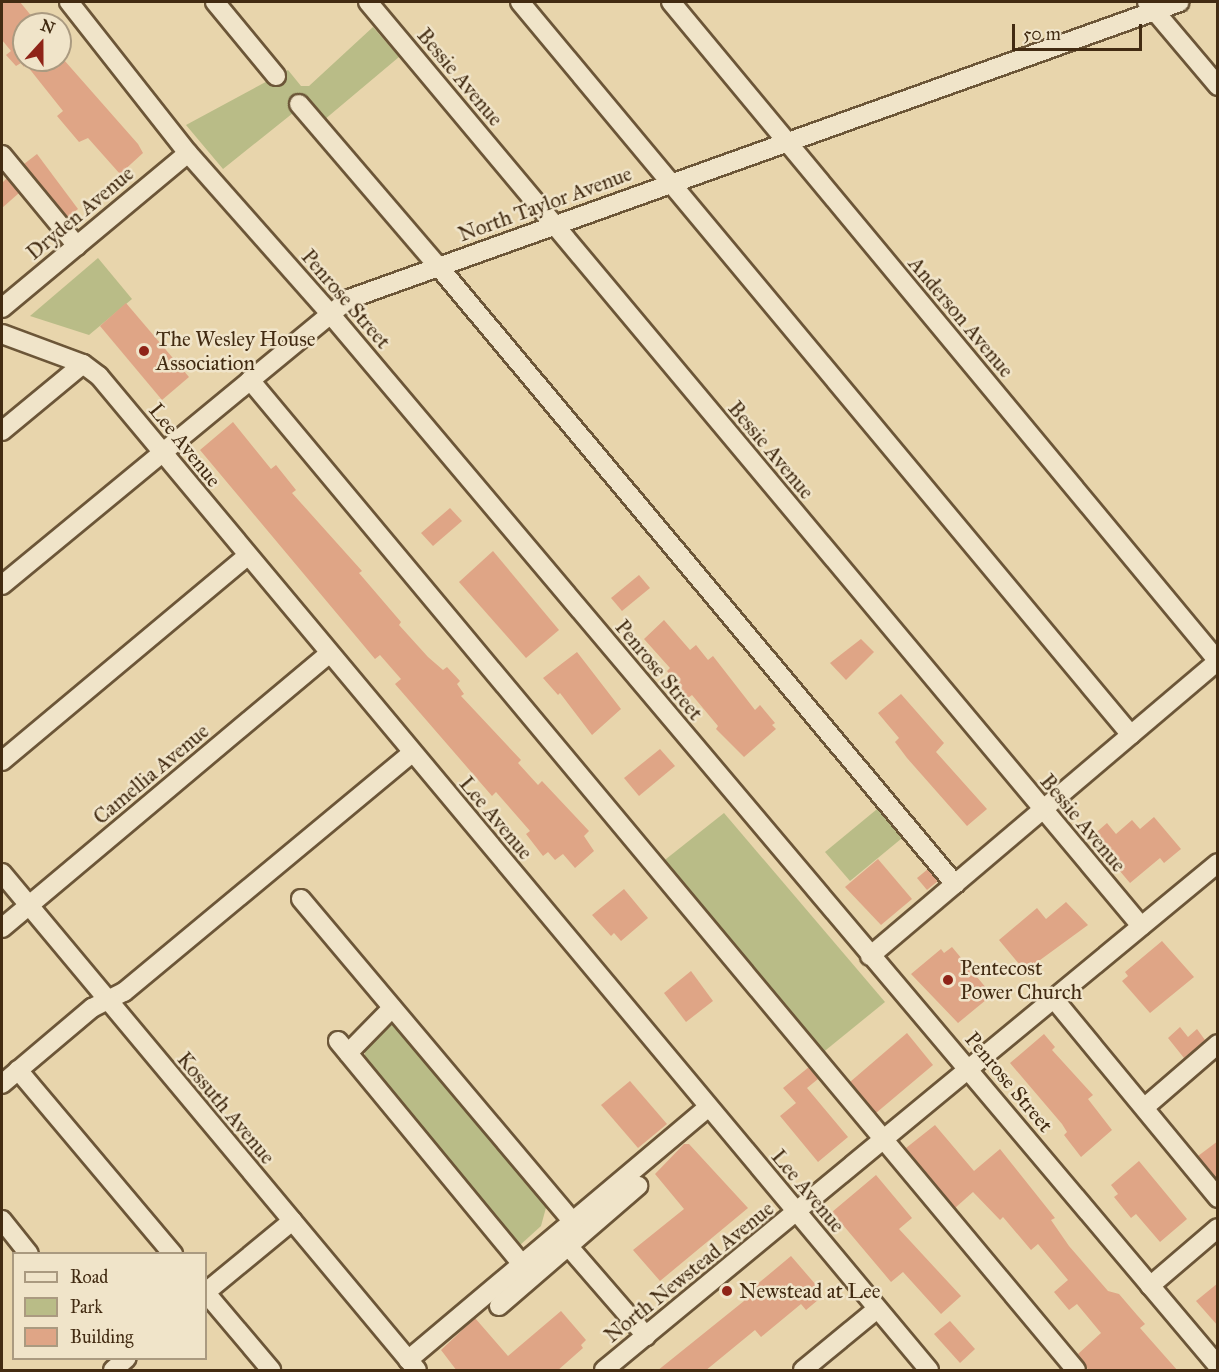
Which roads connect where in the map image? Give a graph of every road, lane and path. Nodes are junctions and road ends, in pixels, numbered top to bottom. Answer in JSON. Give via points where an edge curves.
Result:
{"nodes":[{"id":1,"x":69,"y":2,"type":"edge"},
{"id":2,"x":215,"y":2,"type":"edge"},
{"id":3,"x":368,"y":2,"type":"edge"},
{"id":4,"x":520,"y":2,"type":"edge"},
{"id":5,"x":671,"y":2,"type":"edge"},
{"id":6,"x":1180,"y":2,"type":"edge"},
{"id":7,"x":1151,"y":6,"type":"edge"},
{"id":8,"x":276,"y":76,"type":"dead end"},
{"id":9,"x":1218,"y":86,"type":"edge"},
{"id":10,"x":299,"y":104,"type":"dead end"},
{"id":11,"x":786,"y":142,"type":"junction"},
{"id":12,"x":188,"y":153,"type":"junction"},
{"id":13,"x":2,"y":155,"type":"edge"},
{"id":14,"x":672,"y":183,"type":"junction"},
{"id":15,"x":553,"y":225,"type":"junction"},
{"id":16,"x":77,"y":246,"type":"junction"},
{"id":17,"x":438,"y":266,"type":"junction"},
{"id":18,"x":2,"y":308,"type":"edge"},
{"id":19,"x":329,"y":313,"type":"junction"},
{"id":20,"x":2,"y":334,"type":"edge"},
{"id":21,"x":83,"y":364,"type":"junction"},
{"id":22,"x":250,"y":380,"type":"junction"},
{"id":23,"x":2,"y":431,"type":"edge"},
{"id":24,"x":162,"y":454,"type":"junction"},
{"id":25,"x":247,"y":556,"type":"junction"},
{"id":26,"x":2,"y":585,"type":"edge"},
{"id":27,"x":329,"y":654,"type":"junction"},
{"id":28,"x":1218,"y":661,"type":"edge"},
{"id":29,"x":1131,"y":735,"type":"junction"},
{"id":30,"x":412,"y":753,"type":"junction"},
{"id":31,"x":2,"y":761,"type":"edge"},
{"id":32,"x":1043,"y":810,"type":"junction"},
{"id":33,"x":1218,"y":863,"type":"edge"},
{"id":34,"x":2,"y":873,"type":"edge"},
{"id":35,"x":955,"y":884,"type":"junction"},
{"id":36,"x":301,"y":899,"type":"dead end"},
{"id":37,"x":28,"y":905,"type":"junction"},
{"id":38,"x":1141,"y":927,"type":"junction"},
{"id":39,"x":2,"y":928,"type":"edge"},
{"id":40,"x":870,"y":956,"type":"junction"},
{"id":41,"x":1054,"y":999,"type":"junction"},
{"id":42,"x":107,"y":1000,"type":"junction"},
{"id":43,"x":392,"y":1008,"type":"junction"},
{"id":44,"x":1218,"y":1044,"type":"edge"},
{"id":45,"x":969,"y":1069,"type":"junction"},
{"id":46,"x":18,"y":1070,"type":"junction"},
{"id":47,"x":2,"y":1084,"type":"edge"},
{"id":48,"x":708,"y":1107,"type":"junction"},
{"id":49,"x":1145,"y":1107,"type":"junction"},
{"id":50,"x":885,"y":1140,"type":"junction"},
{"id":51,"x":638,"y":1186,"type":"dead end"},
{"id":52,"x":1218,"y":1198,"type":"edge"},
{"id":53,"x":797,"y":1213,"type":"junction"},
{"id":54,"x":2,"y":1220,"type":"edge"},
{"id":55,"x":292,"y":1221,"type":"junction"},
{"id":56,"x":573,"y":1222,"type":"junction"},
{"id":57,"x":1218,"y":1228,"type":"edge"},
{"id":58,"x":569,"y":1247,"type":"junction"},
{"id":59,"x":27,"y":1252,"type":"edge"},
{"id":60,"x":170,"y":1252,"type":"edge"},
{"id":61,"x":522,"y":1264,"type":"junction"},
{"id":62,"x":1150,"y":1286,"type":"junction"},
{"id":63,"x":207,"y":1291,"type":"edge"},
{"id":64,"x":207,"y":1293,"type":"edge"},
{"id":65,"x":499,"y":1306,"type":"dead end"},
{"id":66,"x":877,"y":1309,"type":"junction"},
{"id":67,"x":646,"y":1336,"type":"junction"},
{"id":68,"x":413,"y":1365,"type":"edge"},
{"id":69,"x":1218,"y":1366,"type":"edge"},
{"id":70,"x":271,"y":1371,"type":"edge"},
{"id":71,"x":604,"y":1371,"type":"edge"},
{"id":72,"x":803,"y":1371,"type":"edge"},
{"id":73,"x":929,"y":1371,"type":"edge"},
{"id":74,"x":1076,"y":1371,"type":"edge"}],
"edges":[{"from":1,"to":12,"type":"street","name":"Penrose Street"},
{"from":2,"to":8,"type":"street"},
{"from":3,"to":15,"type":"street","name":"Bessie Avenue"},
{"from":4,"to":14,"type":"street"},
{"from":5,"to":11,"type":"street","name":"Anderson Avenue"},
{"from":6,"to":7,"type":"street","name":"North Taylor Avenue"},
{"from":7,"to":9,"type":"street"},
{"from":7,"to":11,"type":"street","name":"North Taylor Avenue"},
{"from":10,"to":17,"type":"street"},
{"from":11,"to":14,"type":"street","name":"North Taylor Avenue"},
{"from":11,"to":28,"type":"street","name":"Anderson Avenue"},
{"from":12,"to":16,"type":"street","name":"Dryden Avenue"},
{"from":12,"to":19,"type":"street","name":"Penrose Street"},
{"from":13,"to":16,"type":"street"},
{"from":14,"to":15,"type":"street","name":"North Taylor Avenue"},
{"from":14,"to":29,"type":"street"},
{"from":15,"to":17,"type":"street","name":"North Taylor Avenue"},
{"from":15,"to":32,"type":"street","name":"Bessie Avenue"},
{"from":16,"to":18,"type":"street","name":"Dryden Avenue"},
{"from":17,"to":19,"type":"street","name":"North Taylor Avenue","via":[[349,299]]},
{"from":17,"to":35,"type":"street"},
{"from":19,"to":22,"type":"street","name":"North Taylor Avenue"},
{"from":19,"to":40,"type":"street","name":"Penrose Street"},
{"from":20,"to":21,"type":"street","name":"Lee Avenue"},
{"from":21,"to":23,"type":"street"},
{"from":21,"to":24,"type":"street","name":"Lee Avenue","via":[[99,376]]},
{"from":22,"to":24,"type":"street","name":"North Taylor Avenue"},
{"from":22,"to":50,"type":"street"},
{"from":24,"to":25,"type":"street","name":"Lee Avenue"},
{"from":24,"to":26,"type":"street","name":"North Taylor Avenue"},
{"from":25,"to":27,"type":"street","name":"Lee Avenue"},
{"from":25,"to":31,"type":"street"},
{"from":27,"to":30,"type":"street","name":"Lee Avenue"},
{"from":27,"to":37,"type":"street","name":"Camellia Avenue"},
{"from":28,"to":29,"type":"street"},
{"from":29,"to":32,"type":"street"},
{"from":30,"to":42,"type":"street","via":[[124,992]]},
{"from":30,"to":48,"type":"street","name":"Lee Avenue"},
{"from":32,"to":35,"type":"street"},
{"from":32,"to":38,"type":"street","name":"Bessie Avenue"},
{"from":33,"to":38,"type":"street","name":"North Newstead Avenue"},
{"from":34,"to":37,"type":"street","name":"Kossuth Avenue"},
{"from":35,"to":40,"type":"street"},
{"from":36,"to":43,"type":"street"},
{"from":37,"to":39,"type":"street","name":"Camellia Avenue"},
{"from":37,"to":42,"type":"street","name":"Kossuth Avenue"},
{"from":38,"to":41,"type":"street","name":"North Newstead Avenue"},
{"from":40,"to":45,"type":"street","name":"Penrose Street"},
{"from":41,"to":45,"type":"street","name":"North Newstead Avenue"},
{"from":41,"to":49,"type":"street"},
{"from":42,"to":46,"type":"street"},
{"from":42,"to":55,"type":"street","name":"Kossuth Avenue"},
{"from":43,"to":56,"type":"street"},
{"from":43,"to":61,"type":"street","via":[[343,1047]]},
{"from":44,"to":49,"type":"street"},
{"from":45,"to":50,"type":"street","name":"North Newstead Avenue"},
{"from":45,"to":62,"type":"street","name":"Penrose Street"},
{"from":46,"to":47,"type":"street"},
{"from":46,"to":60,"type":"street"},
{"from":48,"to":53,"type":"street","name":"Lee Avenue"},
{"from":48,"to":56,"type":"street"},
{"from":49,"to":52,"type":"street"},
{"from":50,"to":53,"type":"street","name":"North Newstead Avenue"},
{"from":50,"to":74,"type":"street"},
{"from":51,"to":58,"type":"street"},
{"from":53,"to":66,"type":"street","name":"Lee Avenue"},
{"from":53,"to":67,"type":"street","name":"North Newstead Avenue"},
{"from":54,"to":59,"type":"street"},
{"from":55,"to":63,"type":"street"},
{"from":55,"to":68,"type":"street","name":"Kossuth Avenue"},
{"from":56,"to":61,"type":"street"},
{"from":57,"to":62,"type":"street"},
{"from":58,"to":65,"type":"street"},
{"from":58,"to":67,"type":"street"},
{"from":61,"to":68,"type":"street"},
{"from":62,"to":69,"type":"street","name":"Penrose Street"},
{"from":64,"to":70,"type":"street"},
{"from":66,"to":72,"type":"street"},
{"from":66,"to":73,"type":"street","name":"Lee Avenue"},
{"from":67,"to":71,"type":"street","name":"North Newstead Avenue"}]}
